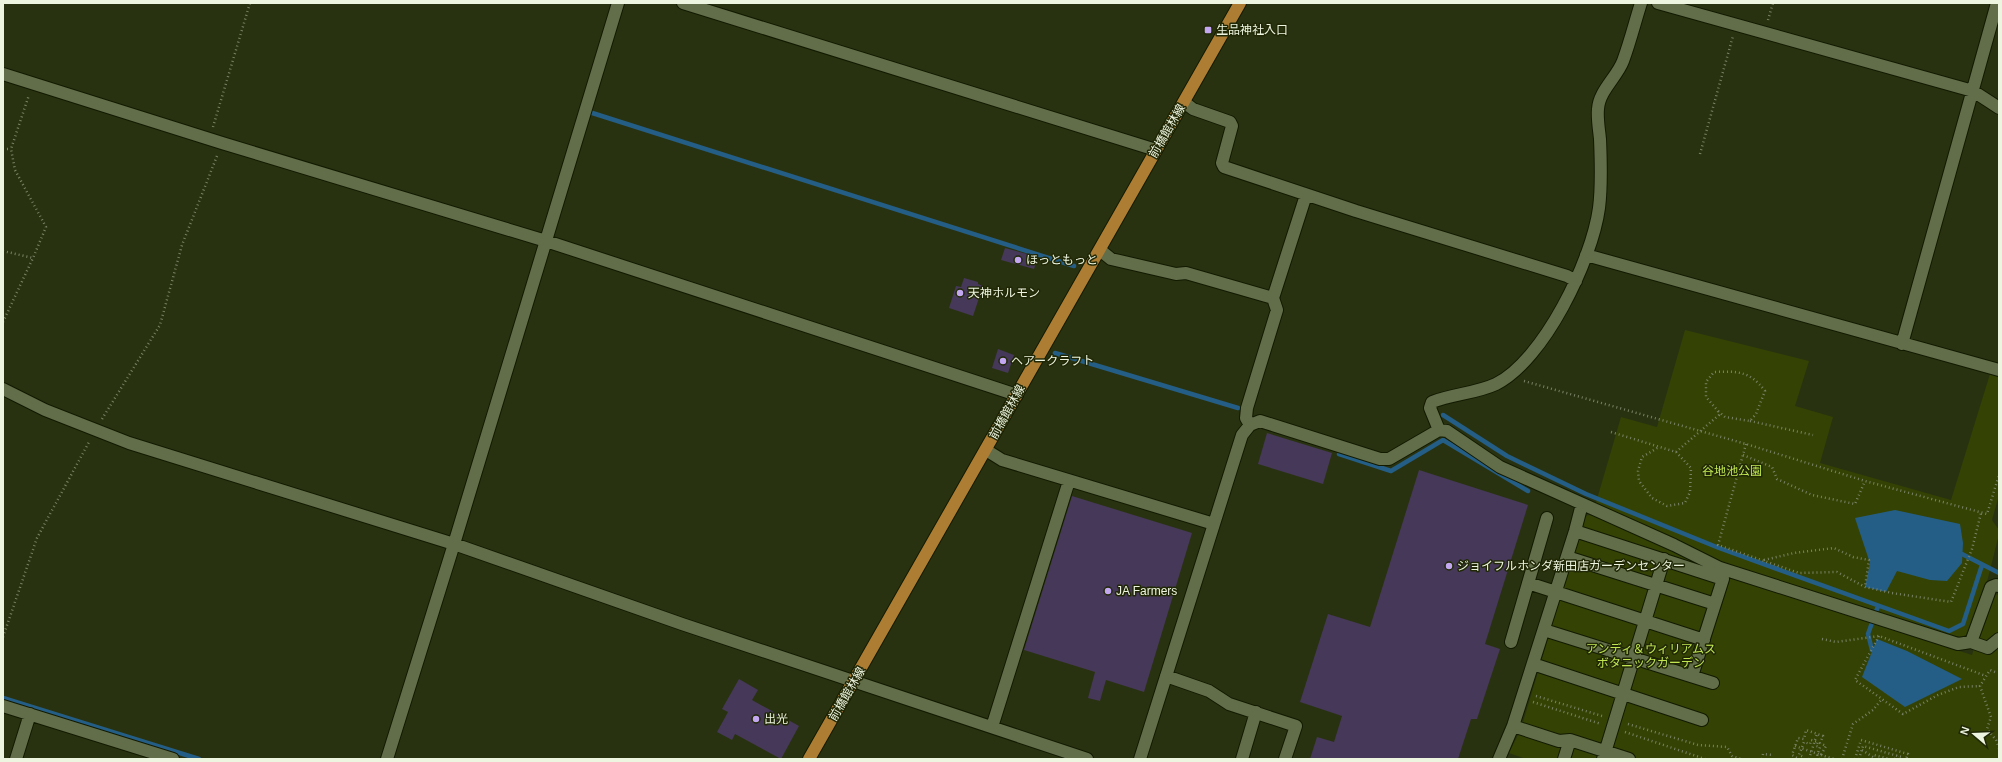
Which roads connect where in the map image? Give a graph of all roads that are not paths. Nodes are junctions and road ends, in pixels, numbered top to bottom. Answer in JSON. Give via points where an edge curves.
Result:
{"nodes":[{"id":1,"x":618,"y":3,"type":"edge"},
{"id":2,"x":683,"y":3,"type":"edge"},
{"id":3,"x":1240,"y":3,"type":"edge"},
{"id":4,"x":1640,"y":3,"type":"edge"},
{"id":5,"x":1658,"y":3,"type":"edge"},
{"id":6,"x":1997,"y":3,"type":"edge"},
{"id":7,"x":3,"y":74,"type":"edge"},
{"id":8,"x":1973,"y":91,"type":"junction"},
{"id":9,"x":1184,"y":102,"type":"junction"},
{"id":10,"x":1999,"y":108,"type":"edge"},
{"id":11,"x":1156,"y":150,"type":"junction"},
{"id":12,"x":1306,"y":195,"type":"junction"},
{"id":13,"x":546,"y":242,"type":"junction"},
{"id":14,"x":1100,"y":250,"type":"junction"},
{"id":15,"x":1586,"y":255,"type":"junction"},
{"id":16,"x":1576,"y":281,"type":"junction"},
{"id":17,"x":1273,"y":298,"type":"junction"},
{"id":18,"x":1902,"y":344,"type":"junction"},
{"id":19,"x":1999,"y":370,"type":"edge"},
{"id":20,"x":3,"y":389,"type":"edge"},
{"id":21,"x":1017,"y":395,"type":"junction"},
{"id":22,"x":1250,"y":425,"type":"junction"},
{"id":23,"x":1439,"y":430,"type":"junction"},
{"id":24,"x":986,"y":450,"type":"junction"},
{"id":25,"x":1069,"y":480,"type":"junction"},
{"id":26,"x":1582,"y":504,"type":"junction"},
{"id":27,"x":1547,"y":518,"type":"dead end"},
{"id":28,"x":1214,"y":524,"type":"junction"},
{"id":29,"x":1575,"y":531,"type":"junction"},
{"id":30,"x":454,"y":544,"type":"junction"},
{"id":31,"x":1567,"y":557,"type":"junction"},
{"id":32,"x":1664,"y":559,"type":"junction"},
{"id":33,"x":1528,"y":583,"type":"junction"},
{"id":34,"x":1656,"y":586,"type":"junction"},
{"id":35,"x":1999,"y":586,"type":"edge"},
{"id":36,"x":1555,"y":593,"type":"junction"},
{"id":37,"x":1715,"y":604,"type":"junction"},
{"id":38,"x":1645,"y":622,"type":"junction"},
{"id":39,"x":1544,"y":630,"type":"junction"},
{"id":40,"x":1999,"y":639,"type":"edge"},
{"id":41,"x":1704,"y":640,"type":"junction"},
{"id":42,"x":1511,"y":642,"type":"dead end"},
{"id":43,"x":1971,"y":642,"type":"junction"},
{"id":44,"x":1634,"y":658,"type":"junction"},
{"id":45,"x":1532,"y":664,"type":"junction"},
{"id":46,"x":1166,"y":676,"type":"junction"},
{"id":47,"x":1692,"y":676,"type":"junction"},
{"id":48,"x":855,"y":680,"type":"junction"},
{"id":49,"x":1713,"y":683,"type":"dead end"},
{"id":50,"x":1623,"y":694,"type":"junction"},
{"id":51,"x":3,"y":706,"type":"edge"},
{"id":52,"x":1256,"y":712,"type":"junction"},
{"id":53,"x":30,"y":714,"type":"junction"},
{"id":54,"x":1702,"y":720,"type":"dead end"},
{"id":55,"x":1513,"y":726,"type":"junction"},
{"id":56,"x":992,"y":727,"type":"junction"},
{"id":57,"x":1570,"y":740,"type":"junction"},
{"id":58,"x":1604,"y":755,"type":"edge"},
{"id":59,"x":16,"y":759,"type":"edge"},
{"id":60,"x":173,"y":759,"type":"edge"},
{"id":61,"x":386,"y":759,"type":"edge"},
{"id":62,"x":809,"y":759,"type":"edge"},
{"id":63,"x":1087,"y":759,"type":"edge"},
{"id":64,"x":1140,"y":759,"type":"edge"},
{"id":65,"x":1242,"y":759,"type":"edge"},
{"id":66,"x":1285,"y":759,"type":"edge"},
{"id":67,"x":1499,"y":759,"type":"edge"},
{"id":68,"x":1564,"y":759,"type":"edge"},
{"id":69,"x":1629,"y":759,"type":"edge"}],
"edges":[{"from":1,"to":13,"type":"street"},
{"from":2,"to":11,"type":"street"},
{"from":3,"to":9,"type":"main road","name":"前橋館林線"},
{"from":4,"to":15,"type":"street","via":[[1623,61],[1604,92],[1598,108],[1601,161],[1599,209]]},
{"from":5,"to":8,"type":"street"},
{"from":6,"to":8,"type":"street"},
{"from":7,"to":13,"type":"street"},
{"from":8,"to":10,"type":"street"},
{"from":8,"to":18,"type":"street"},
{"from":9,"to":11,"type":"main road","name":"前橋館林線"},
{"from":9,"to":12,"type":"street","via":[[1193,109],[1230,122],[1232,126],[1222,163],[1224,167]]},
{"from":11,"to":14,"type":"main road","name":"前橋館林線"},
{"from":12,"to":16,"type":"street","via":[[1567,276]]},
{"from":12,"to":17,"type":"street"},
{"from":13,"to":21,"type":"street"},
{"from":13,"to":30,"type":"street"},
{"from":14,"to":17,"type":"street","via":[[1111,259],[1176,274],[1186,273]]},
{"from":14,"to":21,"type":"main road","name":"前橋館林線"},
{"from":15,"to":16,"type":"street"},
{"from":15,"to":18,"type":"street"},
{"from":16,"to":23,"type":"street","via":[[1538,346],[1508,377],[1495,384],[1432,402],[1430,408]]},
{"from":17,"to":22,"type":"street","via":[[1277,310],[1247,408],[1246,418]]},
{"from":18,"to":19,"type":"street"},
{"from":20,"to":30,"type":"street","via":[[95,431]]},
{"from":21,"to":24,"type":"main road","name":"前橋館林線"},
{"from":22,"to":23,"type":"street","via":[[1260,421],[1380,459],[1389,459]]},
{"from":22,"to":28,"type":"street","via":[[1242,435]]},
{"from":23,"to":26,"type":"street","via":[[1453,434],[1500,467]]},
{"from":24,"to":25,"type":"street","via":[[1002,460]]},
{"from":24,"to":48,"type":"main road","name":"前橋館林線"},
{"from":25,"to":28,"type":"street"},
{"from":25,"to":56,"type":"street"},
{"from":26,"to":29,"type":"street"},
{"from":26,"to":43,"type":"street","via":[[1720,568],[1958,644]]},
{"from":27,"to":33,"type":"street"},
{"from":28,"to":46,"type":"street"},
{"from":29,"to":31,"type":"street"},
{"from":29,"to":32,"type":"street"},
{"from":30,"to":48,"type":"street","via":[[682,624]]},
{"from":30,"to":61,"type":"street"},
{"from":31,"to":34,"type":"street"},
{"from":31,"to":36,"type":"street"},
{"from":32,"to":34,"type":"street"},
{"from":32,"to":37,"type":"street","via":[[1724,579]]},
{"from":33,"to":36,"type":"street"},
{"from":33,"to":42,"type":"street"},
{"from":34,"to":37,"type":"street"},
{"from":34,"to":38,"type":"street"},
{"from":35,"to":43,"type":"street","via":[[1991,587]]},
{"from":36,"to":38,"type":"street"},
{"from":36,"to":39,"type":"street"},
{"from":37,"to":41,"type":"street"},
{"from":38,"to":41,"type":"street"},
{"from":38,"to":44,"type":"street"},
{"from":39,"to":44,"type":"street"},
{"from":39,"to":45,"type":"street"},
{"from":40,"to":43,"type":"street","via":[[1988,648]]},
{"from":41,"to":47,"type":"street"},
{"from":44,"to":47,"type":"street"},
{"from":44,"to":50,"type":"street"},
{"from":45,"to":50,"type":"street"},
{"from":45,"to":55,"type":"street"},
{"from":46,"to":52,"type":"street","via":[[1209,691],[1230,704]]},
{"from":46,"to":64,"type":"street"},
{"from":47,"to":49,"type":"street"},
{"from":48,"to":56,"type":"street"},
{"from":48,"to":62,"type":"main road","name":"前橋館林線"},
{"from":50,"to":54,"type":"street"},
{"from":50,"to":58,"type":"street"},
{"from":51,"to":53,"type":"street"},
{"from":52,"to":65,"type":"street"},
{"from":52,"to":66,"type":"street","via":[[1296,726]]},
{"from":53,"to":59,"type":"street"},
{"from":53,"to":60,"type":"street"},
{"from":55,"to":57,"type":"street","via":[[1559,741]]},
{"from":55,"to":67,"type":"street"},
{"from":56,"to":63,"type":"street"},
{"from":57,"to":58,"type":"street"},
{"from":57,"to":68,"type":"street"},
{"from":58,"to":69,"type":"street"}]}
